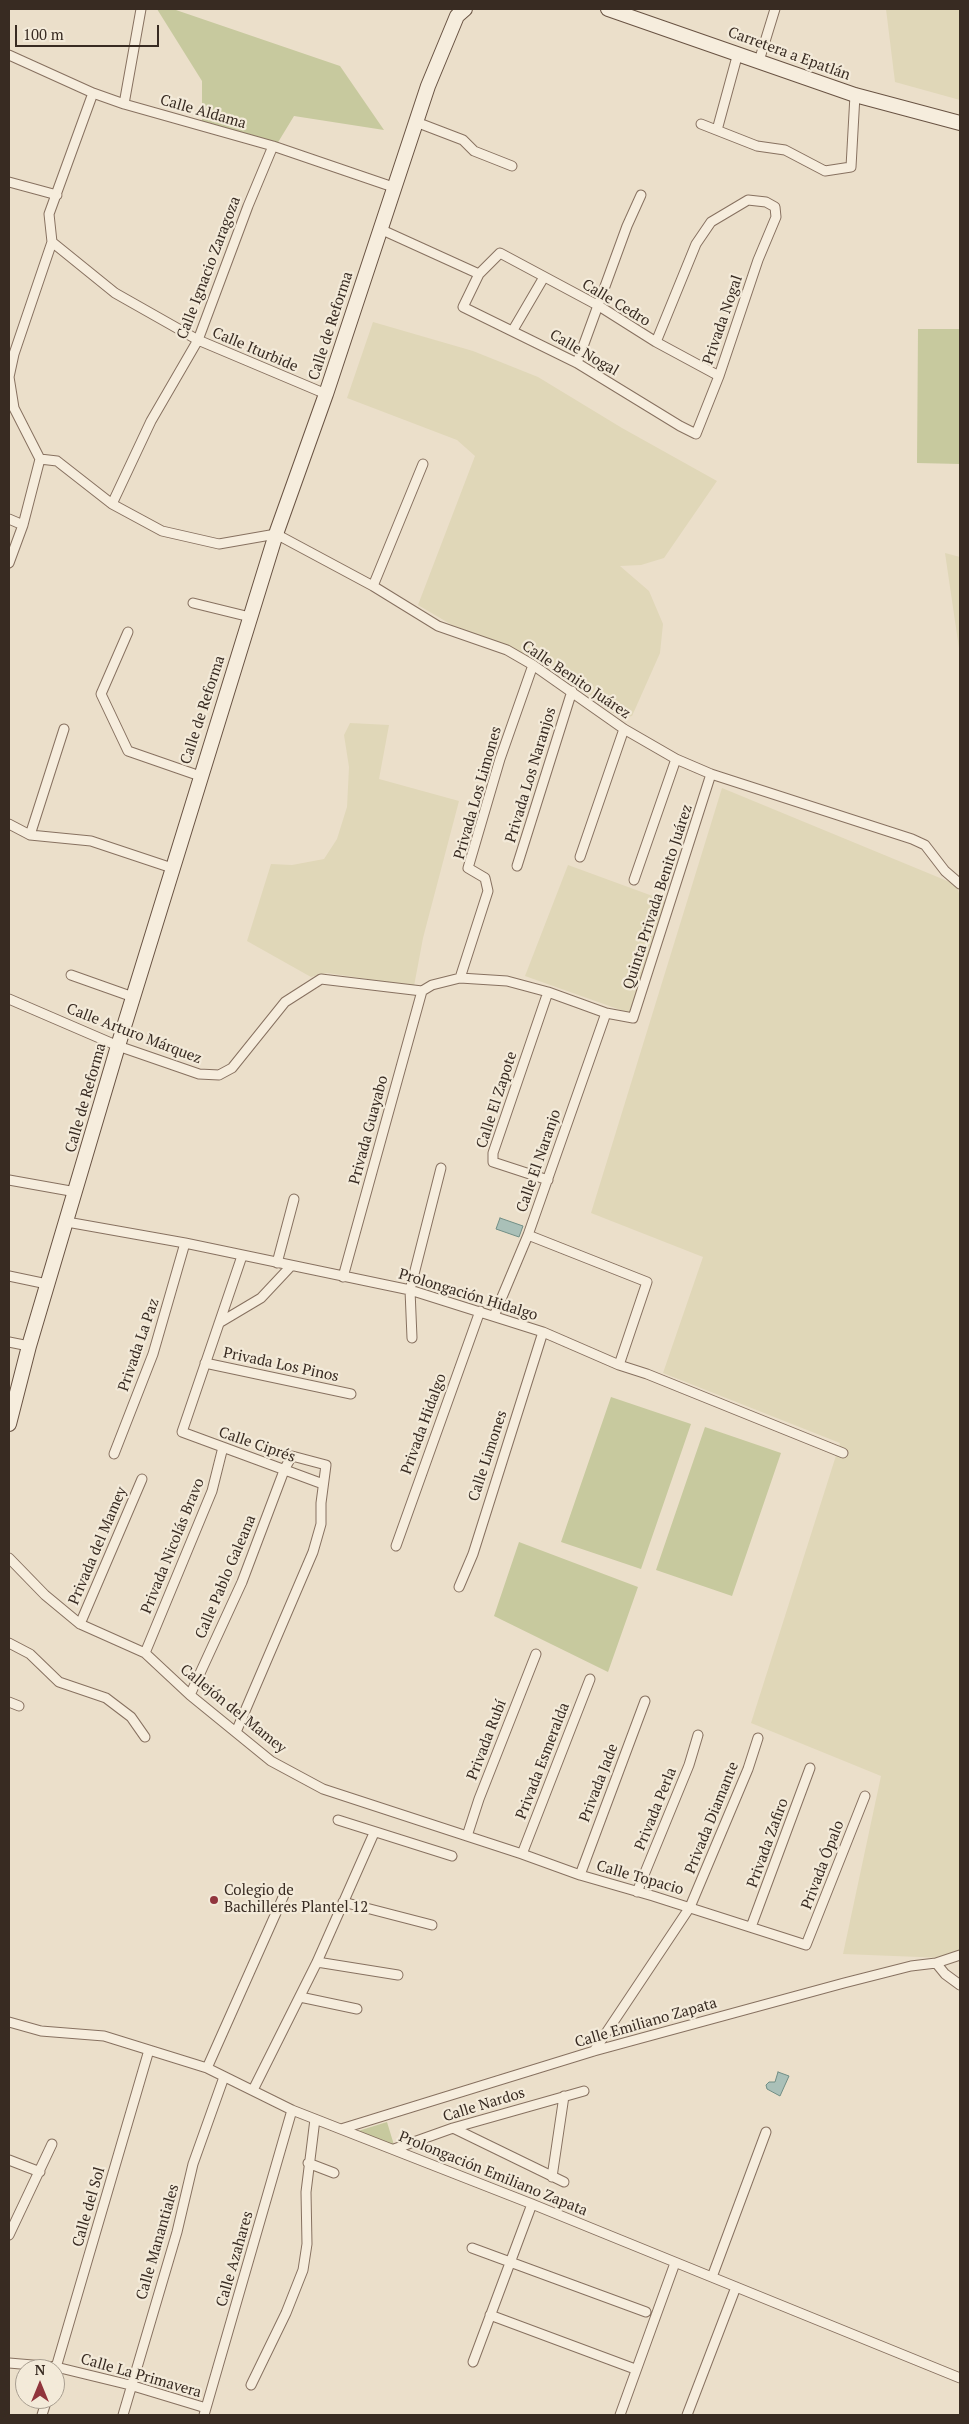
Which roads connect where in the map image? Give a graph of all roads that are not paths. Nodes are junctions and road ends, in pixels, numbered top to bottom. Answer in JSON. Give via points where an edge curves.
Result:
{"nodes":[{"id":1,"x":141,"y":9,"type":"edge"},
{"id":2,"x":776,"y":9,"type":"edge"},
{"id":3,"x":614,"y":10,"type":"edge"},
{"id":4,"x":459,"y":11,"type":"edge"},
{"id":5,"x":738,"y":53,"type":"junction"},
{"id":6,"x":9,"y":55,"type":"edge"},
{"id":7,"x":760,"y":61,"type":"junction"},
{"id":8,"x":94,"y":94,"type":"junction"},
{"id":9,"x":855,"y":95,"type":"junction"},
{"id":10,"x":124,"y":104,"type":"junction"},
{"id":11,"x":416,"y":122,"type":"junction"},
{"id":12,"x":960,"y":123,"type":"edge"},
{"id":13,"x":700,"y":124,"type":"dead end"},
{"id":14,"x":717,"y":130,"type":"junction"},
{"id":15,"x":273,"y":146,"type":"junction"},
{"id":16,"x":512,"y":166,"type":"dead end"},
{"id":17,"x":9,"y":182,"type":"edge"},
{"id":18,"x":393,"y":187,"type":"junction"},
{"id":19,"x":57,"y":195,"type":"junction"},
{"id":20,"x":641,"y":195,"type":"dead end"},
{"id":21,"x":380,"y":229,"type":"junction"},
{"id":22,"x":52,"y":242,"type":"junction"},
{"id":23,"x":479,"y":274,"type":"junction"},
{"id":24,"x":544,"y":277,"type":"junction"},
{"id":25,"x":599,"y":306,"type":"junction"},
{"id":26,"x":513,"y":330,"type":"junction"},
{"id":27,"x":198,"y":340,"type":"junction"},
{"id":28,"x":656,"y":342,"type":"junction"},
{"id":29,"x":576,"y":363,"type":"junction"},
{"id":30,"x":719,"y":376,"type":"junction"},
{"id":31,"x":326,"y":394,"type":"junction"},
{"id":32,"x":688,"y":431,"type":"joint"},
{"id":33,"x":40,"y":460,"type":"junction"},
{"id":34,"x":423,"y":464,"type":"dead end"},
{"id":35,"x":112,"y":504,"type":"junction"},
{"id":36,"x":9,"y":519,"type":"edge"},
{"id":37,"x":23,"y":525,"type":"junction"},
{"id":38,"x":276,"y":534,"type":"junction"},
{"id":39,"x":9,"y":563,"type":"edge"},
{"id":40,"x":373,"y":586,"type":"junction"},
{"id":41,"x":193,"y":603,"type":"dead end"},
{"id":42,"x":250,"y":617,"type":"junction"},
{"id":43,"x":128,"y":632,"type":"dead end"},
{"id":44,"x":533,"y":665,"type":"junction"},
{"id":45,"x":572,"y":691,"type":"junction"},
{"id":46,"x":64,"y":729,"type":"dead end"},
{"id":47,"x":624,"y":729,"type":"junction"},
{"id":48,"x":676,"y":759,"type":"junction"},
{"id":49,"x":711,"y":774,"type":"junction"},
{"id":50,"x":200,"y":776,"type":"junction"},
{"id":51,"x":9,"y":824,"type":"edge"},
{"id":52,"x":30,"y":835,"type":"junction"},
{"id":53,"x":580,"y":857,"type":"dead end"},
{"id":54,"x":517,"y":866,"type":"dead end"},
{"id":55,"x":172,"y":868,"type":"junction"},
{"id":56,"x":634,"y":880,"type":"dead end"},
{"id":57,"x":960,"y":884,"type":"edge"},
{"id":58,"x":71,"y":975,"type":"dead end"},
{"id":59,"x":460,"y":978,"type":"junction"},
{"id":60,"x":422,"y":991,"type":"junction"},
{"id":61,"x":548,"y":992,"type":"junction"},
{"id":62,"x":133,"y":997,"type":"junction"},
{"id":63,"x":9,"y":999,"type":"edge"},
{"id":64,"x":606,"y":1012,"type":"junction"},
{"id":65,"x":623,"y":1018,"type":"joint"},
{"id":66,"x":118,"y":1046,"type":"junction"},
{"id":67,"x":441,"y":1168,"type":"dead end"},
{"id":68,"x":9,"y":1180,"type":"edge"},
{"id":69,"x":548,"y":1180,"type":"junction"},
{"id":70,"x":76,"y":1192,"type":"junction"},
{"id":71,"x":294,"y":1199,"type":"dead end"},
{"id":72,"x":67,"y":1222,"type":"junction"},
{"id":73,"x":528,"y":1235,"type":"junction"},
{"id":74,"x":185,"y":1243,"type":"junction"},
{"id":75,"x":242,"y":1256,"type":"junction"},
{"id":76,"x":277,"y":1263,"type":"junction"},
{"id":77,"x":291,"y":1266,"type":"junction"},
{"id":78,"x":9,"y":1276,"type":"edge"},
{"id":79,"x":343,"y":1277,"type":"junction"},
{"id":80,"x":47,"y":1284,"type":"junction"},
{"id":81,"x":410,"y":1290,"type":"junction"},
{"id":82,"x":480,"y":1311,"type":"junction"},
{"id":83,"x":494,"y":1316,"type":"junction"},
{"id":84,"x":219,"y":1322,"type":"junction"},
{"id":85,"x":543,"y":1332,"type":"junction"},
{"id":86,"x":412,"y":1338,"type":"dead end"},
{"id":87,"x":9,"y":1342,"type":"edge"},
{"id":88,"x":29,"y":1346,"type":"junction"},
{"id":89,"x":204,"y":1363,"type":"junction"},
{"id":90,"x":620,"y":1365,"type":"junction"},
{"id":91,"x":351,"y":1394,"type":"dead end"},
{"id":92,"x":9,"y":1424,"type":"edge"},
{"id":93,"x":223,"y":1447,"type":"junction"},
{"id":94,"x":843,"y":1453,"type":"dead end"},
{"id":95,"x":114,"y":1454,"type":"dead end"},
{"id":96,"x":292,"y":1456,"type":"joint"},
{"id":97,"x":285,"y":1468,"type":"junction"},
{"id":98,"x":142,"y":1479,"type":"dead end"},
{"id":99,"x":323,"y":1484,"type":"junction"},
{"id":100,"x":396,"y":1546,"type":"dead end"},
{"id":101,"x":9,"y":1558,"type":"edge"},
{"id":102,"x":459,"y":1587,"type":"dead end"},
{"id":103,"x":80,"y":1624,"type":"junction"},
{"id":104,"x":9,"y":1643,"type":"edge"},
{"id":105,"x":145,"y":1653,"type":"junction"},
{"id":106,"x":536,"y":1654,"type":"dead end"},
{"id":107,"x":590,"y":1679,"type":"dead end"},
{"id":108,"x":190,"y":1695,"type":"junction"},
{"id":109,"x":645,"y":1701,"type":"dead end"},
{"id":110,"x":9,"y":1702,"type":"edge"},
{"id":111,"x":19,"y":1706,"type":"dead end"},
{"id":112,"x":236,"y":1732,"type":"junction"},
{"id":113,"x":698,"y":1735,"type":"dead end"},
{"id":114,"x":145,"y":1737,"type":"dead end"},
{"id":115,"x":758,"y":1738,"type":"dead end"},
{"id":116,"x":810,"y":1768,"type":"dead end"},
{"id":117,"x":865,"y":1796,"type":"dead end"},
{"id":118,"x":338,"y":1820,"type":"dead end"},
{"id":119,"x":374,"y":1833,"type":"junction"},
{"id":120,"x":467,"y":1836,"type":"junction"},
{"id":121,"x":522,"y":1854,"type":"junction"},
{"id":122,"x":452,"y":1856,"type":"dead end"},
{"id":123,"x":580,"y":1875,"type":"junction"},
{"id":124,"x":637,"y":1892,"type":"junction"},
{"id":125,"x":284,"y":1895,"type":"dead end"},
{"id":126,"x":343,"y":1902,"type":"junction"},
{"id":127,"x":690,"y":1907,"type":"junction"},
{"id":128,"x":432,"y":1925,"type":"dead end"},
{"id":129,"x":751,"y":1926,"type":"junction"},
{"id":130,"x":806,"y":1945,"type":"joint"},
{"id":131,"x":960,"y":1955,"type":"edge"},
{"id":132,"x":317,"y":1962,"type":"junction"},
{"id":133,"x":936,"y":1963,"type":"junction"},
{"id":134,"x":398,"y":1975,"type":"dead end"},
{"id":135,"x":960,"y":1984,"type":"edge"},
{"id":136,"x":300,"y":1997,"type":"junction"},
{"id":137,"x":357,"y":2009,"type":"dead end"},
{"id":138,"x":9,"y":2022,"type":"edge"},
{"id":139,"x":149,"y":2050,"type":"junction"},
{"id":140,"x":594,"y":2051,"type":"junction"},
{"id":141,"x":207,"y":2068,"type":"junction"},
{"id":142,"x":224,"y":2077,"type":"junction"},
{"id":143,"x":253,"y":2090,"type":"junction"},
{"id":144,"x":584,"y":2091,"type":"dead end"},
{"id":145,"x":564,"y":2096,"type":"junction"},
{"id":146,"x":292,"y":2110,"type":"junction"},
{"id":147,"x":315,"y":2119,"type":"junction"},
{"id":148,"x":453,"y":2128,"type":"junction"},
{"id":149,"x":341,"y":2129,"type":"junction"},
{"id":150,"x":766,"y":2132,"type":"dead end"},
{"id":151,"x":52,"y":2144,"type":"dead end"},
{"id":152,"x":394,"y":2149,"type":"junction"},
{"id":153,"x":9,"y":2160,"type":"edge"},
{"id":154,"x":308,"y":2163,"type":"junction"},
{"id":155,"x":40,"y":2172,"type":"junction"},
{"id":156,"x":334,"y":2173,"type":"dead end"},
{"id":157,"x":552,"y":2178,"type":"junction"},
{"id":158,"x":564,"y":2182,"type":"dead end"},
{"id":159,"x":532,"y":2204,"type":"junction"},
{"id":160,"x":12,"y":2217,"type":"edge"},
{"id":161,"x":9,"y":2235,"type":"edge"},
{"id":162,"x":472,"y":2248,"type":"dead end"},
{"id":163,"x":510,"y":2261,"type":"junction"},
{"id":164,"x":675,"y":2264,"type":"junction"},
{"id":165,"x":712,"y":2277,"type":"junction"},
{"id":166,"x":736,"y":2287,"type":"junction"},
{"id":167,"x":646,"y":2312,"type":"dead end"},
{"id":168,"x":490,"y":2315,"type":"junction"},
{"id":169,"x":59,"y":2359,"type":"edge"},
{"id":170,"x":473,"y":2362,"type":"dead end"},
{"id":171,"x":635,"y":2370,"type":"junction"},
{"id":172,"x":65,"y":2371,"type":"edge"},
{"id":173,"x":960,"y":2378,"type":"edge"},
{"id":174,"x":130,"y":2385,"type":"junction"},
{"id":175,"x":251,"y":2385,"type":"dead end"},
{"id":176,"x":205,"y":2412,"type":"edge"},
{"id":177,"x":122,"y":2415,"type":"edge"},
{"id":178,"x":620,"y":2415,"type":"edge"},
{"id":179,"x":687,"y":2415,"type":"edge"}],
"edges":[{"from":1,"to":10,"type":"street"},
{"from":2,"to":7,"type":"street"},
{"from":3,"to":5,"type":"main road","name":"Carretera a Epatlán"},
{"from":4,"to":11,"type":"main road","name":"Calle de Reforma"},
{"from":5,"to":7,"type":"main road","name":"Carretera a Epatlán"},
{"from":5,"to":14,"type":"street"},
{"from":6,"to":8,"type":"street","name":"Calle Aldama"},
{"from":7,"to":9,"type":"main road","name":"Carretera a Epatlán"},
{"from":8,"to":10,"type":"street","name":"Calle Aldama"},
{"from":8,"to":19,"type":"street"},
{"from":9,"to":12,"type":"main road","name":"Carretera a Epatlán"},
{"from":9,"to":14,"type":"street","via":[[851,167],[825,171],[785,150],[758,146]]},
{"from":10,"to":15,"type":"street","name":"Calle Aldama"},
{"from":11,"to":16,"type":"street","via":[[463,140],[474,151]]},
{"from":11,"to":18,"type":"main road","name":"Calle de Reforma"},
{"from":13,"to":14,"type":"street"},
{"from":15,"to":18,"type":"street","name":"Calle Aldama"},
{"from":15,"to":27,"type":"street","name":"Calle Ignacio Zaragoza"},
{"from":17,"to":19,"type":"street"},
{"from":18,"to":21,"type":"main road","name":"Calle de Reforma"},
{"from":19,"to":22,"type":"street","via":[[50,214]]},
{"from":20,"to":25,"type":"street"},
{"from":21,"to":23,"type":"street"},
{"from":21,"to":31,"type":"main road","name":"Calle de Reforma"},
{"from":22,"to":27,"type":"street","name":"Calle Iturbide","via":[[115,292]]},
{"from":22,"to":33,"type":"street","via":[[9,377],[14,408]]},
{"from":23,"to":24,"type":"street","name":"Calle Cedro","via":[[500,253]]},
{"from":23,"to":26,"type":"street","name":"Calle Nogal","via":[[462,307]]},
{"from":24,"to":25,"type":"street","name":"Calle Cedro"},
{"from":24,"to":26,"type":"street"},
{"from":25,"to":28,"type":"street","name":"Calle Cedro"},
{"from":25,"to":29,"type":"street"},
{"from":26,"to":29,"type":"street","name":"Calle Nogal"},
{"from":27,"to":31,"type":"street","name":"Calle Iturbide"},
{"from":27,"to":35,"type":"street","name":"Calle Ignacio Zaragoza","via":[[152,420]]},
{"from":28,"to":30,"type":"street","name":"Calle Cedro"},
{"from":28,"to":30,"type":"street","name":"Privada Nogal","via":[[696,244],[711,222],[748,200],[766,202],[775,207],[776,216]]},
{"from":29,"to":32,"type":"street","name":"Calle Nogal"},
{"from":30,"to":32,"type":"street","name":"Privada Nogal","via":[[696,434]]},
{"from":31,"to":38,"type":"main road","name":"Calle de Reforma"},
{"from":33,"to":35,"type":"street","via":[[57,461]]},
{"from":33,"to":37,"type":"street"},
{"from":34,"to":40,"type":"street"},
{"from":35,"to":38,"type":"street","via":[[162,532],[219,544]]},
{"from":36,"to":37,"type":"street"},
{"from":37,"to":39,"type":"street"},
{"from":38,"to":40,"type":"street","name":"Calle Benito Juárez"},
{"from":38,"to":42,"type":"main road","name":"Calle de Reforma"},
{"from":40,"to":44,"type":"street","name":"Calle Benito Juárez","via":[[438,626],[507,650]]},
{"from":41,"to":42,"type":"street"},
{"from":42,"to":50,"type":"main road","name":"Calle de Reforma"},
{"from":43,"to":50,"type":"street","via":[[101,694],[128,751]]},
{"from":44,"to":45,"type":"street","name":"Calle Benito Juárez"},
{"from":44,"to":59,"type":"street","name":"Privada Los Limones","via":[[500,759],[468,868],[485,878],[488,891]]},
{"from":45,"to":47,"type":"street","name":"Calle Benito Juárez"},
{"from":45,"to":54,"type":"street","name":"Privada Los Naranjos"},
{"from":46,"to":52,"type":"street"},
{"from":47,"to":48,"type":"street","name":"Calle Benito Juárez"},
{"from":47,"to":53,"type":"street"},
{"from":48,"to":49,"type":"street","name":"Calle Benito Juárez"},
{"from":48,"to":56,"type":"street"},
{"from":49,"to":57,"type":"street","name":"Calle Benito Juárez","via":[[912,839],[925,845],[945,872]]},
{"from":49,"to":65,"type":"street","name":"Quinta Privada Benito Juárez","via":[[633,1018]]},
{"from":50,"to":55,"type":"main road","name":"Calle de Reforma"},
{"from":51,"to":52,"type":"street"},
{"from":52,"to":55,"type":"street","via":[[91,842]]},
{"from":55,"to":62,"type":"main road","name":"Calle de Reforma"},
{"from":58,"to":62,"type":"street"},
{"from":59,"to":60,"type":"street","name":"Calle Arturo Márquez"},
{"from":59,"to":61,"type":"street","name":"Calle Arturo Márquez","via":[[507,981]]},
{"from":60,"to":66,"type":"street","name":"Calle Arturo Márquez","via":[[321,978],[285,1002],[232,1068],[219,1075],[199,1074]]},
{"from":60,"to":79,"type":"street","name":"Privada Guayabo"},
{"from":61,"to":64,"type":"street","name":"Calle Arturo Márquez"},
{"from":61,"to":69,"type":"street","name":"Calle El Zapote","via":[[492,1153],[493,1162]]},
{"from":62,"to":66,"type":"main road","name":"Calle de Reforma"},
{"from":63,"to":66,"type":"street","name":"Calle Arturo Márquez"},
{"from":64,"to":65,"type":"street","name":"Calle Arturo Márquez"},
{"from":64,"to":69,"type":"street","name":"Calle El Naranjo"},
{"from":66,"to":70,"type":"main road","name":"Calle de Reforma"},
{"from":67,"to":81,"type":"street"},
{"from":68,"to":70,"type":"street"},
{"from":69,"to":73,"type":"street","name":"Calle El Naranjo"},
{"from":70,"to":72,"type":"main road","name":"Calle de Reforma"},
{"from":71,"to":76,"type":"street"},
{"from":72,"to":74,"type":"street","name":"Prolongación Hidalgo"},
{"from":72,"to":80,"type":"main road","name":"Calle de Reforma"},
{"from":73,"to":83,"type":"street","name":"Calle El Naranjo"},
{"from":73,"to":90,"type":"street","via":[[647,1282]]},
{"from":74,"to":75,"type":"street","name":"Prolongación Hidalgo"},
{"from":74,"to":95,"type":"street","name":"Privada La Paz","via":[[153,1354]]},
{"from":75,"to":76,"type":"street","name":"Prolongación Hidalgo"},
{"from":75,"to":84,"type":"street"},
{"from":76,"to":77,"type":"street","name":"Prolongación Hidalgo"},
{"from":77,"to":79,"type":"street","name":"Prolongación Hidalgo"},
{"from":77,"to":84,"type":"street","via":[[261,1298]]},
{"from":78,"to":80,"type":"street"},
{"from":79,"to":81,"type":"street","name":"Prolongación Hidalgo"},
{"from":80,"to":88,"type":"main road","name":"Calle de Reforma"},
{"from":81,"to":82,"type":"street","name":"Prolongación Hidalgo"},
{"from":81,"to":86,"type":"street"},
{"from":82,"to":83,"type":"street","name":"Prolongación Hidalgo"},
{"from":82,"to":100,"type":"street","name":"Privada Hidalgo"},
{"from":83,"to":85,"type":"street","name":"Prolongación Hidalgo"},
{"from":84,"to":89,"type":"street"},
{"from":85,"to":90,"type":"street","name":"Prolongación Hidalgo"},
{"from":85,"to":102,"type":"street","name":"Calle Limones","via":[[473,1554]]},
{"from":87,"to":88,"type":"street"},
{"from":88,"to":92,"type":"main road","name":"Calle de Reforma"},
{"from":89,"to":91,"type":"street","name":"Privada Los Pinos"},
{"from":89,"to":93,"type":"street","name":"Calle Ciprés","via":[[182,1432]]},
{"from":90,"to":94,"type":"street","name":"Prolongación Hidalgo"},
{"from":93,"to":97,"type":"street","name":"Calle Ciprés"},
{"from":93,"to":105,"type":"street","name":"Privada Nicolás Bravo","via":[[212,1491]]},
{"from":96,"to":97,"type":"street","name":"Calle Pablo Galeana"},
{"from":96,"to":99,"type":"street","name":"Calle Ciprés","via":[[326,1465]]},
{"from":97,"to":99,"type":"street","name":"Calle Ciprés"},
{"from":97,"to":108,"type":"street","name":"Calle Pablo Galeana","via":[[242,1582]]},
{"from":98,"to":103,"type":"street","name":"Privada del Mamey"},
{"from":99,"to":112,"type":"street","via":[[321,1524],[313,1552]]},
{"from":101,"to":103,"type":"street","name":"Callejón del Mamey","via":[[45,1596]]},
{"from":103,"to":105,"type":"street","name":"Callejón del Mamey"},
{"from":104,"to":114,"type":"street","via":[[30,1654],[59,1682],[106,1698],[131,1717]]},
{"from":105,"to":108,"type":"street","name":"Callejón del Mamey"},
{"from":106,"to":120,"type":"street","name":"Privada Rubí"},
{"from":107,"to":121,"type":"street","name":"Privada Esmeralda"},
{"from":108,"to":112,"type":"street","name":"Callejón del Mamey"},
{"from":109,"to":123,"type":"street","name":"Privada Jade"},
{"from":110,"to":111,"type":"street"},
{"from":112,"to":120,"type":"street","name":"Callejón del Mamey","via":[[271,1761],[323,1789]]},
{"from":113,"to":124,"type":"street","name":"Privada Perla"},
{"from":115,"to":127,"type":"street","name":"Privada Diamante"},
{"from":116,"to":129,"type":"street","name":"Privada Zafiro"},
{"from":117,"to":130,"type":"street","name":"Privada Ópalo"},
{"from":118,"to":119,"type":"street"},
{"from":119,"to":122,"type":"street"},
{"from":119,"to":126,"type":"street"},
{"from":120,"to":121,"type":"street","name":"Calle Topacio"},
{"from":121,"to":123,"type":"street","name":"Calle Topacio"},
{"from":123,"to":124,"type":"street","name":"Calle Topacio"},
{"from":124,"to":127,"type":"street","name":"Calle Topacio"},
{"from":125,"to":141,"type":"street"},
{"from":126,"to":128,"type":"street"},
{"from":126,"to":132,"type":"street"},
{"from":127,"to":129,"type":"street","name":"Calle Topacio"},
{"from":127,"to":140,"type":"street","name":"Privada Diamante"},
{"from":129,"to":130,"type":"street","name":"Calle Topacio"},
{"from":131,"to":133,"type":"street","name":"Calle Emiliano Zapata"},
{"from":132,"to":134,"type":"street"},
{"from":132,"to":136,"type":"street"},
{"from":133,"to":135,"type":"street"},
{"from":133,"to":140,"type":"street","name":"Calle Emiliano Zapata","via":[[844,1982]]},
{"from":136,"to":137,"type":"street"},
{"from":136,"to":143,"type":"street"},
{"from":138,"to":139,"type":"street","name":"Prolongación Emiliano Zapata","via":[[41,2031],[104,2036]]},
{"from":139,"to":141,"type":"street","name":"Prolongación Emiliano Zapata"},
{"from":139,"to":169,"type":"street","name":"Calle del Sol"},
{"from":140,"to":149,"type":"street","name":"Calle Emiliano Zapata"},
{"from":141,"to":142,"type":"street","name":"Prolongación Emiliano Zapata"},
{"from":142,"to":143,"type":"street","name":"Prolongación Emiliano Zapata"},
{"from":142,"to":174,"type":"street","name":"Calle Manantiales","via":[[193,2164]]},
{"from":143,"to":146,"type":"street","name":"Prolongación Emiliano Zapata"},
{"from":144,"to":145,"type":"street","name":"Calle Nardos"},
{"from":145,"to":148,"type":"street","name":"Calle Nardos"},
{"from":145,"to":157,"type":"street"},
{"from":146,"to":147,"type":"street","name":"Prolongación Emiliano Zapata"},
{"from":146,"to":176,"type":"street","name":"Calle Azahares"},
{"from":147,"to":149,"type":"street","name":"Prolongación Emiliano Zapata"},
{"from":147,"to":154,"type":"street"},
{"from":148,"to":152,"type":"street","name":"Calle Nardos"},
{"from":148,"to":157,"type":"street"},
{"from":149,"to":152,"type":"street","name":"Prolongación Emiliano Zapata"},
{"from":150,"to":165,"type":"street"},
{"from":151,"to":155,"type":"street"},
{"from":152,"to":159,"type":"street","name":"Prolongación Emiliano Zapata"},
{"from":153,"to":155,"type":"street"},
{"from":154,"to":156,"type":"street"},
{"from":154,"to":175,"type":"street","via":[[307,2244],[303,2270]]},
{"from":155,"to":160,"type":"street"},
{"from":157,"to":158,"type":"street"},
{"from":159,"to":163,"type":"street"},
{"from":159,"to":164,"type":"street","name":"Prolongación Emiliano Zapata"},
{"from":160,"to":161,"type":"street"},
{"from":162,"to":163,"type":"street"},
{"from":163,"to":167,"type":"street"},
{"from":163,"to":168,"type":"street"},
{"from":164,"to":165,"type":"street","name":"Prolongación Emiliano Zapata"},
{"from":164,"to":171,"type":"street"},
{"from":165,"to":166,"type":"street","name":"Prolongación Emiliano Zapata"},
{"from":166,"to":173,"type":"street","name":"Prolongación Emiliano Zapata"},
{"from":166,"to":179,"type":"street"},
{"from":168,"to":170,"type":"street"},
{"from":168,"to":171,"type":"street"},
{"from":171,"to":178,"type":"street"},
{"from":172,"to":174,"type":"street","name":"Calle La Primavera"},
{"from":174,"to":176,"type":"street","name":"Calle La Primavera"},
{"from":174,"to":177,"type":"street","name":"Calle Manantiales"}]}
